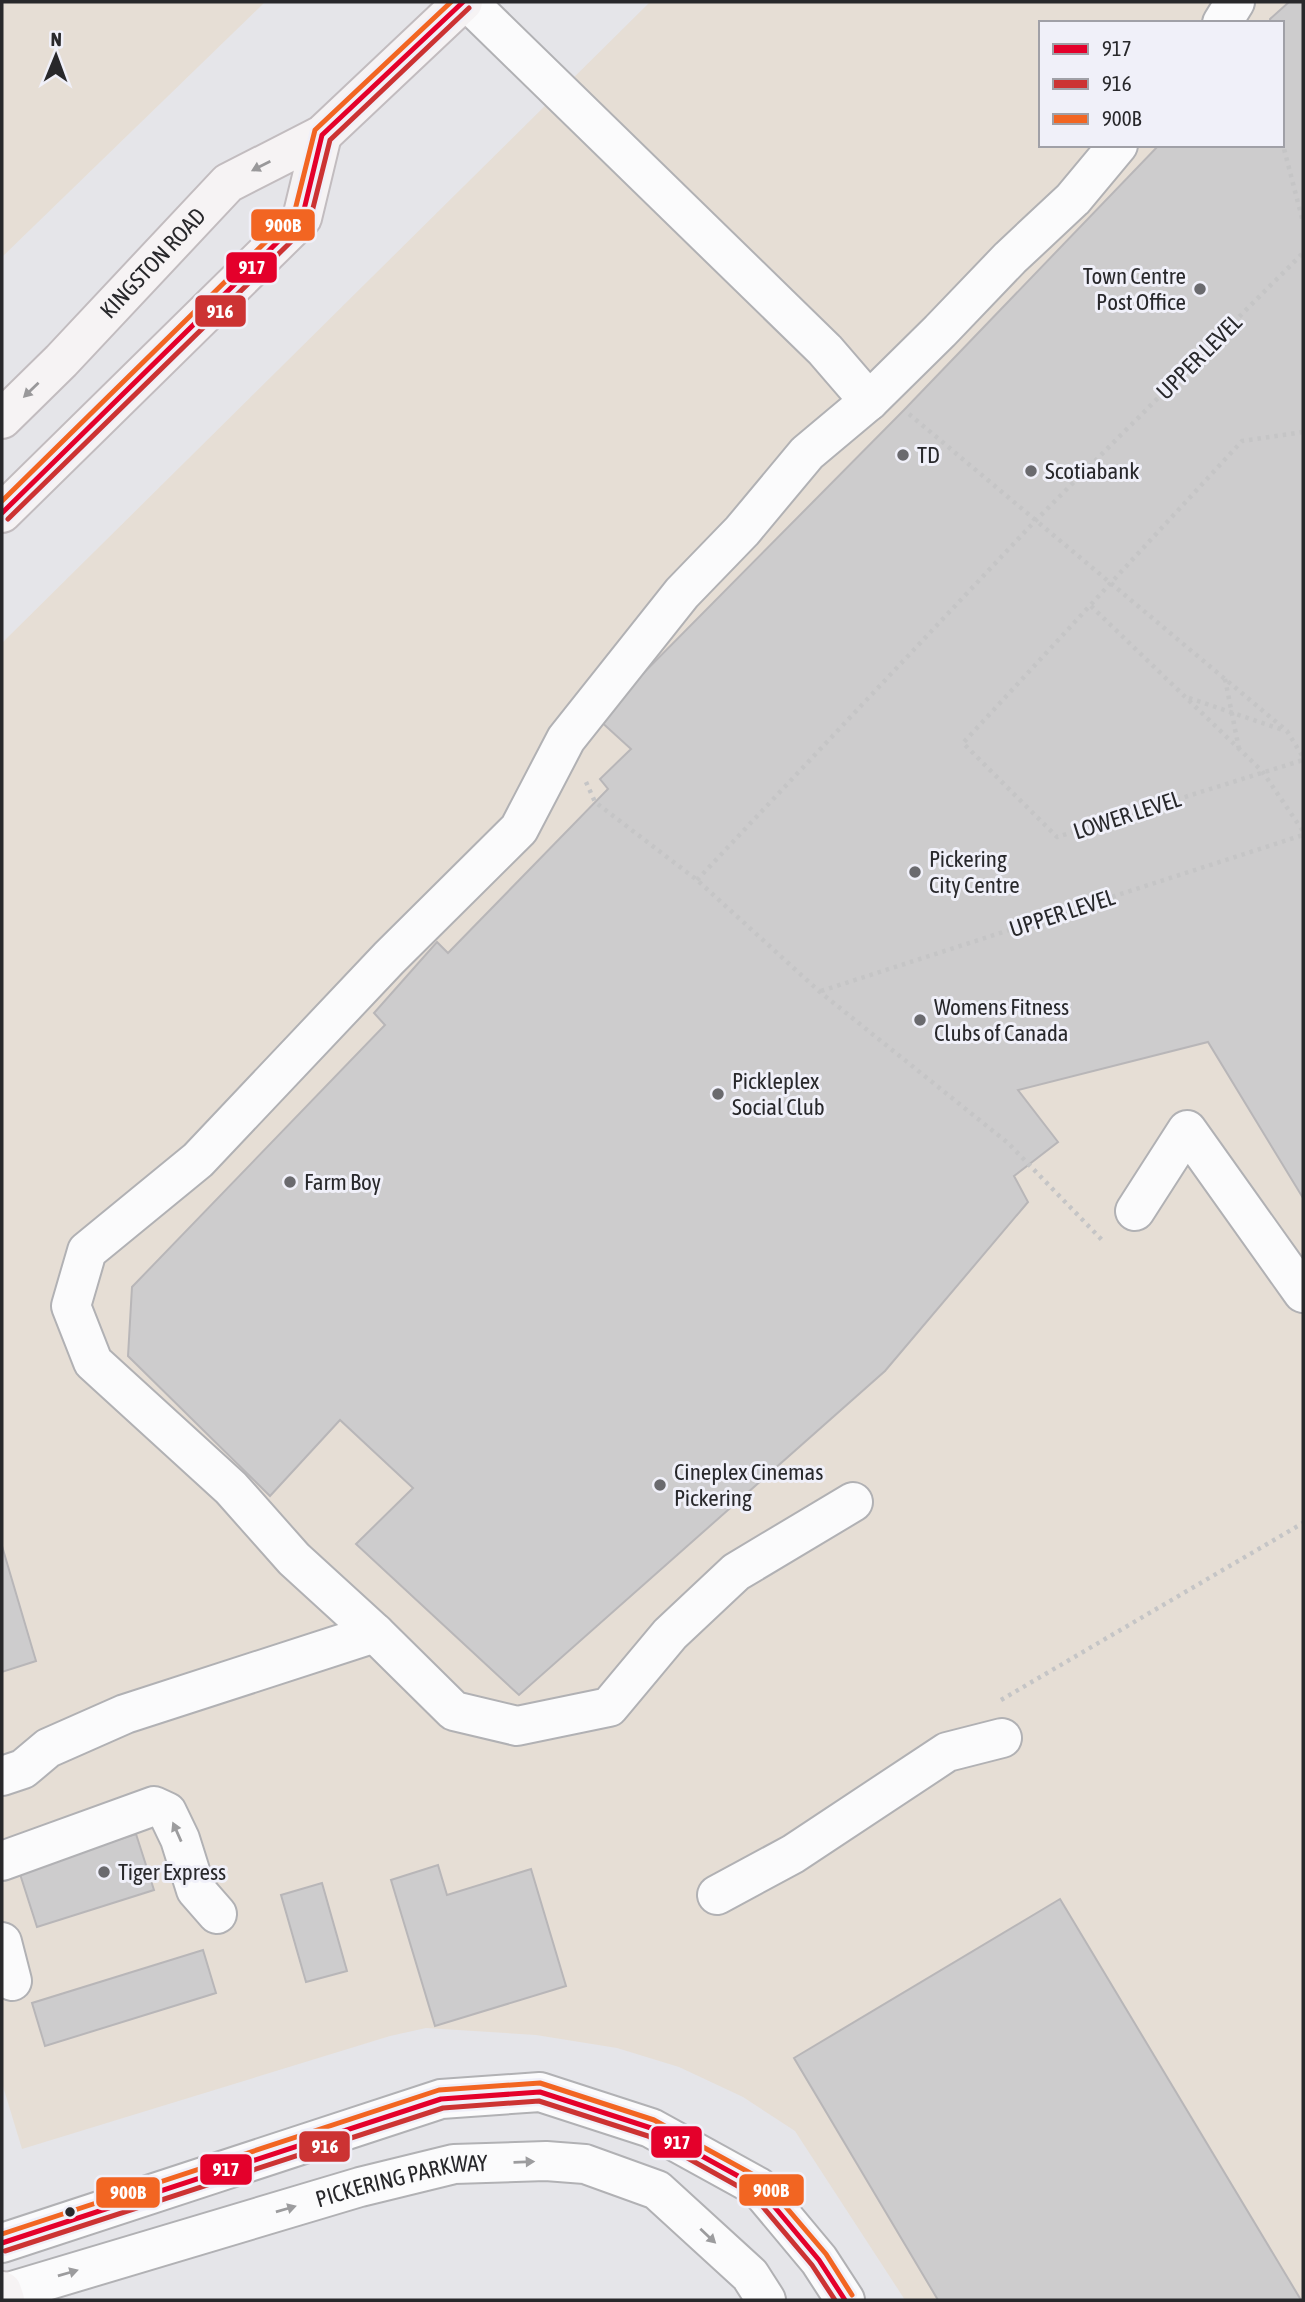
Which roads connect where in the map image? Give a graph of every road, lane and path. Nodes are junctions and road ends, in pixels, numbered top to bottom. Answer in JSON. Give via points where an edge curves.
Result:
{"nodes":[{"id":1,"x":465,"y":2,"type":"edge"},
{"id":2,"x":1236,"y":2,"type":"edge"},
{"id":3,"x":1223,"y":21,"type":"edge"},
{"id":4,"x":322,"y":135,"type":"junction"},
{"id":5,"x":1116,"y":147,"type":"edge"},
{"id":6,"x":1284,"y":147,"type":"edge"},
{"id":7,"x":1303,"y":222,"type":"edge"},
{"id":8,"x":1303,"y":253,"type":"edge"},
{"id":9,"x":874,"y":396,"type":"junction"},
{"id":10,"x":2,"y":419,"type":"edge"},
{"id":11,"x":1303,"y":432,"type":"edge"},
{"id":12,"x":2,"y":513,"type":"edge"},
{"id":13,"x":1036,"y":520,"type":"junction"},
{"id":14,"x":1091,"y":606,"type":"junction"},
{"id":15,"x":1224,"y":678,"type":"junction"},
{"id":16,"x":1185,"y":696,"type":"junction"},
{"id":17,"x":1287,"y":731,"type":"junction"},
{"id":18,"x":566,"y":739,"type":"junction"},
{"id":19,"x":1239,"y":749,"type":"junction"},
{"id":20,"x":1303,"y":759,"type":"edge"},
{"id":21,"x":1262,"y":771,"type":"junction"},
{"id":22,"x":1303,"y":833,"type":"edge"},
{"id":23,"x":697,"y":880,"type":"junction"},
{"id":24,"x":820,"y":992,"type":"junction"},
{"id":25,"x":1135,"y":1211,"type":"dead end"},
{"id":26,"x":1104,"y":1242,"type":"dead end"},
{"id":27,"x":1303,"y":1293,"type":"edge"},
{"id":28,"x":853,"y":1502,"type":"dead end"},
{"id":29,"x":1303,"y":1523,"type":"edge"},
{"id":30,"x":375,"y":1633,"type":"junction"},
{"id":31,"x":999,"y":1720,"type":"joint"},
{"id":32,"x":2,"y":1748,"type":"edge"},
{"id":33,"x":48,"y":1748,"type":"junction"},
{"id":34,"x":2,"y":1776,"type":"edge"},
{"id":35,"x":2,"y":1861,"type":"edge"},
{"id":36,"x":717,"y":1895,"type":"dead end"},
{"id":37,"x":217,"y":1914,"type":"dead end"},
{"id":38,"x":2,"y":1942,"type":"edge"},
{"id":39,"x":12,"y":1981,"type":"dead end"},
{"id":40,"x":2,"y":2243,"type":"edge"},
{"id":41,"x":3,"y":2295,"type":"edge"},
{"id":42,"x":766,"y":2300,"type":"edge"},
{"id":43,"x":845,"y":2300,"type":"edge"}],
"edges":[{"from":1,"to":4,"type":"main road","name":"KINGSTON ROAD"},
{"from":1,"to":9,"type":"street"},
{"from":2,"to":3,"type":"street"},
{"from":4,"to":10,"type":"main road","name":"KINGSTON ROAD","one_way":true,"via":[[228,183]]},
{"from":4,"to":12,"type":"main road","via":[[302,218]]},
{"from":5,"to":9,"type":"street","via":[[1073,199]]},
{"from":6,"to":7,"type":"path"},
{"from":8,"to":13,"type":"path","name":"UPPER LEVEL"},
{"from":9,"to":13,"type":"path"},
{"from":9,"to":18,"type":"street","via":[[807,453],[682,593]]},
{"from":11,"to":14,"type":"path","name":"LOWER LEVEL","via":[[1242,442]]},
{"from":13,"to":15,"type":"path"},
{"from":13,"to":23,"type":"path","name":"UPPER LEVEL"},
{"from":14,"to":16,"type":"path"},
{"from":14,"to":21,"type":"path","name":"LOWER LEVEL","via":[[963,743],[1057,837]]},
{"from":15,"to":17,"type":"path"},
{"from":15,"to":19,"type":"path"},
{"from":16,"to":17,"type":"path"},
{"from":16,"to":19,"type":"path"},
{"from":17,"to":20,"type":"path"},
{"from":18,"to":23,"type":"path","via":[[595,802]]},
{"from":18,"to":30,"type":"street","via":[[519,829],[389,958],[198,1160],[87,1251],[71,1306],[93,1362],[231,1488],[294,1559]]},
{"from":19,"to":21,"type":"path"},
{"from":20,"to":21,"type":"path","name":"LOWER LEVEL"},
{"from":21,"to":22,"type":"path"},
{"from":22,"to":24,"type":"path","name":"UPPER LEVEL"},
{"from":23,"to":24,"type":"path"},
{"from":24,"to":26,"type":"path","via":[[1008,1143]]},
{"from":25,"to":27,"type":"street","via":[[1186,1130]]},
{"from":28,"to":30,"type":"street","via":[[736,1572],[670,1634],[609,1707],[517,1726],[454,1711]]},
{"from":29,"to":31,"type":"path"},
{"from":30,"to":33,"type":"street","via":[[125,1714]]},
{"from":31,"to":36,"type":"street","via":[[793,1854]]},
{"from":32,"to":33,"type":"street","via":[[15,1744]]},
{"from":33,"to":34,"type":"street","via":[[23,1769]]},
{"from":37,"to":35,"type":"street","one_way":true,"via":[[196,1890],[167,1812],[154,1806]]},
{"from":38,"to":39,"type":"street"},
{"from":40,"to":43,"type":"street","via":[[441,2099],[540,2092],[651,2128],[758,2187],[819,2260]]},
{"from":41,"to":42,"type":"street","name":"PICKERING PARKWAY","one_way":true,"via":[[360,2187],[454,2164],[546,2161],[585,2164],[657,2190],[750,2275]]}]}
